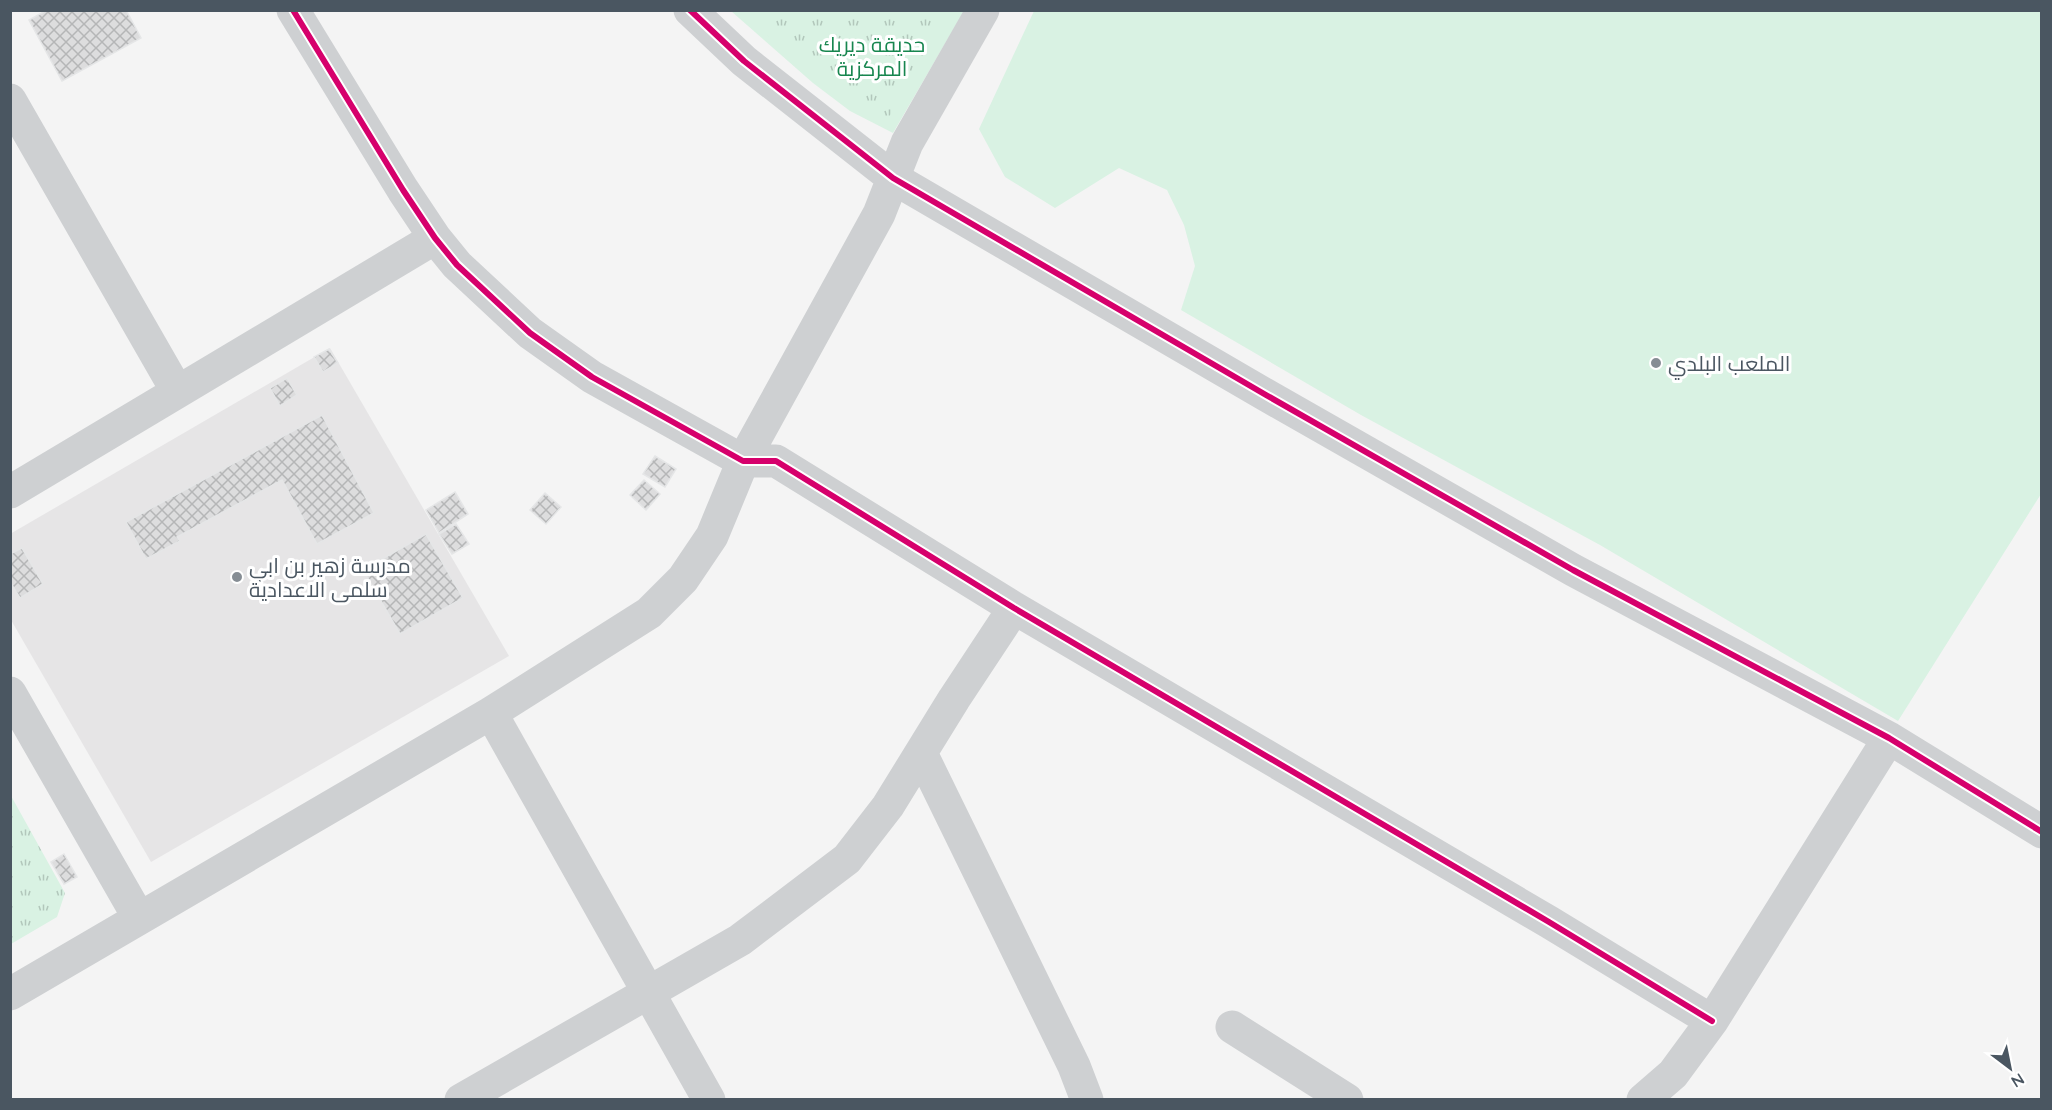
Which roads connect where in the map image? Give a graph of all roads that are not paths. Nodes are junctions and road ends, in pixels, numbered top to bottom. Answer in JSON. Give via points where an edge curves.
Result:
{"nodes":[{"id":1,"x":292,"y":10,"type":"edge"},
{"id":2,"x":690,"y":10,"type":"edge"},
{"id":3,"x":983,"y":10,"type":"edge"},
{"id":4,"x":10,"y":100,"type":"edge"},
{"id":5,"x":893,"y":178,"type":"junction"},
{"id":6,"x":435,"y":238,"type":"junction"},
{"id":7,"x":177,"y":391,"type":"junction"},
{"id":8,"x":743,"y":461,"type":"junction"},
{"id":9,"x":10,"y":492,"type":"edge"},
{"id":10,"x":1014,"y":608,"type":"junction"},
{"id":11,"x":10,"y":693,"type":"edge"},
{"id":12,"x":491,"y":713,"type":"junction"},
{"id":13,"x":1889,"y":738,"type":"junction"},
{"id":14,"x":921,"y":753,"type":"junction"},
{"id":15,"x":2042,"y":832,"type":"edge"},
{"id":16,"x":139,"y":918,"type":"junction"},
{"id":17,"x":650,"y":992,"type":"junction"},
{"id":18,"x":10,"y":994,"type":"edge"},
{"id":19,"x":1712,"y":1021,"type":"junction"},
{"id":20,"x":1232,"y":1027,"type":"dead end"},
{"id":21,"x":461,"y":1100,"type":"edge"},
{"id":22,"x":709,"y":1100,"type":"edge"},
{"id":23,"x":1088,"y":1100,"type":"edge"},
{"id":24,"x":1347,"y":1100,"type":"edge"},
{"id":25,"x":1643,"y":1100,"type":"edge"}],
"edges":[{"from":1,"to":6,"type":"street"},
{"from":2,"to":5,"type":"street","via":[[744,61]]},
{"from":3,"to":5,"type":"street","via":[[907,143]]},
{"from":4,"to":7,"type":"street"},
{"from":5,"to":8,"type":"street","via":[[879,214]]},
{"from":5,"to":13,"type":"street","via":[[1573,570]]},
{"from":6,"to":7,"type":"street"},
{"from":6,"to":8,"type":"street","via":[[457,265],[530,333],[592,377]]},
{"from":7,"to":9,"type":"street"},
{"from":8,"to":10,"type":"street","via":[[776,461]]},
{"from":8,"to":12,"type":"street","via":[[712,536],[684,579],[649,613]]},
{"from":10,"to":14,"type":"street"},
{"from":10,"to":19,"type":"street"},
{"from":11,"to":16,"type":"street"},
{"from":12,"to":16,"type":"street"},
{"from":12,"to":17,"type":"street"},
{"from":13,"to":15,"type":"street"},
{"from":13,"to":19,"type":"street"},
{"from":14,"to":17,"type":"street","via":[[888,806],[847,859],[740,940]]},
{"from":14,"to":23,"type":"street"},
{"from":16,"to":18,"type":"street"},
{"from":17,"to":21,"type":"street"},
{"from":17,"to":22,"type":"street"},
{"from":19,"to":25,"type":"street","via":[[1673,1074]]},
{"from":20,"to":24,"type":"street"}]}
